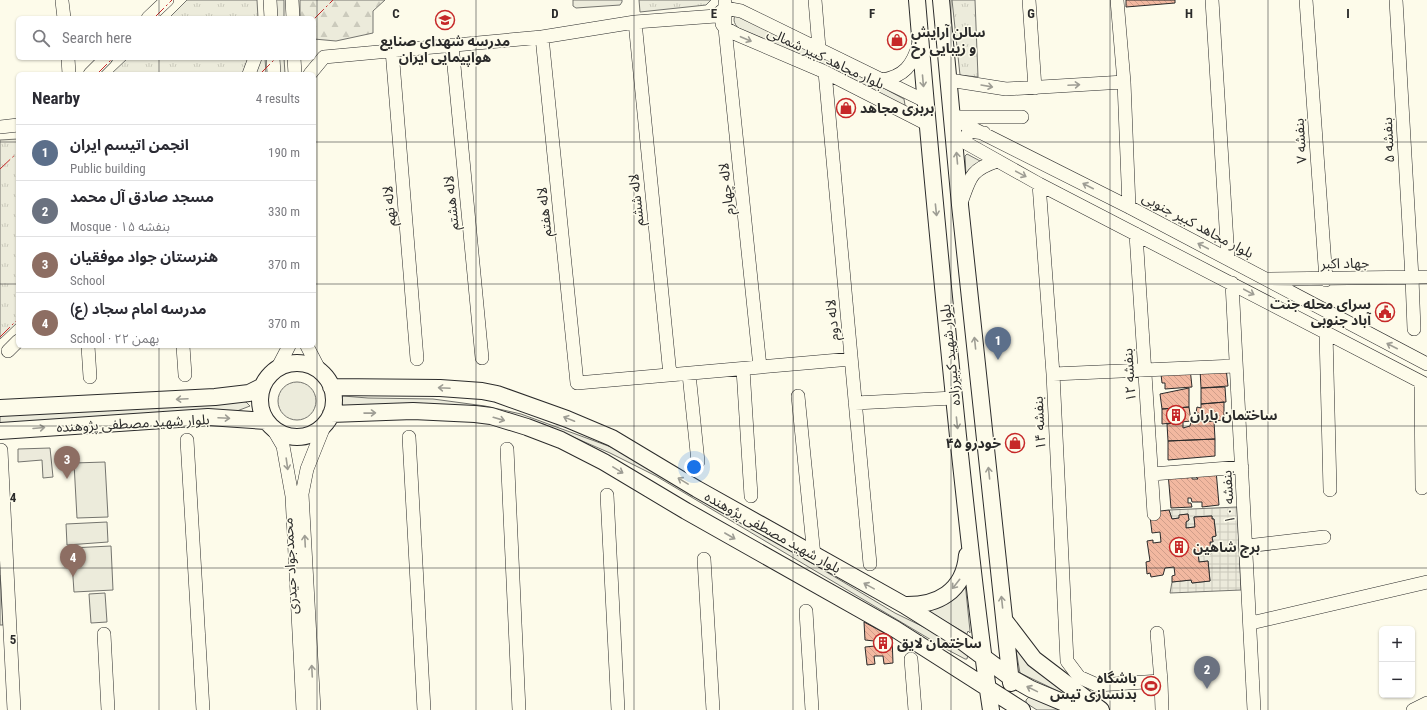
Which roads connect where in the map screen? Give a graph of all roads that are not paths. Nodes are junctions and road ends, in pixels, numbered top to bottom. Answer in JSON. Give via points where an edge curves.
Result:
{"nodes":[{"id":1,"x":167,"y":0,"type":"edge"},
{"id":2,"x":270,"y":0,"type":"edge"},
{"id":3,"x":292,"y":0,"type":"edge"},
{"id":4,"x":815,"y":0,"type":"edge"},
{"id":5,"x":917,"y":0,"type":"edge"},
{"id":6,"x":941,"y":0,"type":"edge"},
{"id":7,"x":1029,"y":0,"type":"edge"},
{"id":8,"x":1117,"y":0,"type":"edge"},
{"id":9,"x":1212,"y":0,"type":"edge"},
{"id":10,"x":1306,"y":0,"type":"edge"},
{"id":11,"x":1396,"y":0,"type":"edge"},
{"id":12,"x":62,"y":1,"type":"dead end"},
{"id":13,"x":722,"y":8,"type":"edge"},
{"id":14,"x":64,"y":16,"type":"edge"},
{"id":15,"x":150,"y":16,"type":"edge"},
{"id":16,"x":270,"y":16,"type":"edge"},
{"id":17,"x":293,"y":16,"type":"edge"},
{"id":18,"x":635,"y":22,"type":"junction"},
{"id":19,"x":725,"y":28,"type":"junction"},
{"id":20,"x":542,"y":37,"type":"junction"},
{"id":21,"x":920,"y":37,"type":"junction"},
{"id":22,"x":452,"y":45,"type":"junction"},
{"id":23,"x":818,"y":48,"type":"junction"},
{"id":24,"x":392,"y":50,"type":"junction"},
{"id":25,"x":319,"y":54,"type":"edge"},
{"id":26,"x":68,"y":60,"type":"edge"},
{"id":27,"x":104,"y":60,"type":"edge"},
{"id":28,"x":254,"y":60,"type":"edge"},
{"id":29,"x":273,"y":60,"type":"edge"},
{"id":30,"x":294,"y":60,"type":"edge"},
{"id":31,"x":69,"y":72,"type":"edge"},
{"id":32,"x":92,"y":72,"type":"edge"},
{"id":33,"x":250,"y":72,"type":"edge"},
{"id":34,"x":274,"y":72,"type":"edge"},
{"id":35,"x":295,"y":72,"type":"edge"},
{"id":36,"x":311,"y":72,"type":"edge"},
{"id":37,"x":825,"y":72,"type":"junction"},
{"id":38,"x":881,"y":80,"type":"junction"},
{"id":39,"x":948,"y":80,"type":"junction"},
{"id":40,"x":1124,"y":82,"type":"junction"},
{"id":41,"x":1035,"y":88,"type":"junction"},
{"id":42,"x":925,"y":101,"type":"junction"},
{"id":43,"x":1022,"y":117,"type":"dead end"},
{"id":44,"x":952,"y":118,"type":"junction"},
{"id":45,"x":927,"y":124,"type":"junction"},
{"id":46,"x":16,"y":125,"type":"edge"},
{"id":47,"x":0,"y":127,"type":"edge"},
{"id":48,"x":984,"y":133,"type":"junction"},
{"id":49,"x":997,"y":161,"type":"junction"},
{"id":50,"x":1039,"y":184,"type":"junction"},
{"id":51,"x":960,"y":205,"type":"junction"},
{"id":52,"x":1129,"y":207,"type":"junction"},
{"id":53,"x":1136,"y":234,"type":"junction"},
{"id":54,"x":1228,"y":259,"type":"junction"},
{"id":55,"x":1427,"y":277,"type":"edge"},
{"id":56,"x":1412,"y":278,"type":"junction"},
{"id":57,"x":1264,"y":279,"type":"junction"},
{"id":58,"x":1326,"y":280,"type":"junction"},
{"id":59,"x":1232,"y":283,"type":"junction"},
{"id":60,"x":1414,"y":329,"type":"dead end"},
{"id":61,"x":1326,"y":333,"type":"junction"},
{"id":62,"x":16,"y":343,"type":"edge"},
{"id":63,"x":88,"y":348,"type":"edge"},
{"id":64,"x":183,"y":348,"type":"edge"},
{"id":65,"x":288,"y":348,"type":"edge"},
{"id":66,"x":308,"y":348,"type":"edge"},
{"id":67,"x":8,"y":351,"type":"dead end"},
{"id":68,"x":482,"y":358,"type":"dead end"},
{"id":69,"x":418,"y":359,"type":"dead end"},
{"id":70,"x":851,"y":360,"type":"junction"},
{"id":71,"x":1427,"y":364,"type":"edge"},
{"id":72,"x":1235,"y":366,"type":"junction"},
{"id":73,"x":278,"y":367,"type":"junction"},
{"id":74,"x":760,"y":367,"type":"junction"},
{"id":75,"x":743,"y":369,"type":"junction"},
{"id":76,"x":1145,"y":370,"type":"junction"},
{"id":77,"x":320,"y":371,"type":"junction"},
{"id":78,"x":689,"y":374,"type":"junction"},
{"id":79,"x":1053,"y":374,"type":"junction"},
{"id":80,"x":185,"y":375,"type":"dead end"},
{"id":81,"x":670,"y":375,"type":"junction"},
{"id":82,"x":90,"y":377,"type":"dead end"},
{"id":83,"x":1424,"y":383,"type":"edge"},
{"id":84,"x":261,"y":387,"type":"junction"},
{"id":85,"x":332,"y":387,"type":"junction"},
{"id":86,"x":798,"y":396,"type":"dead end"},
{"id":87,"x":954,"y":398,"type":"junction"},
{"id":88,"x":855,"y":403,"type":"junction"},
{"id":89,"x":0,"y":408,"type":"edge"},
{"id":90,"x":328,"y":419,"type":"junction"},
{"id":91,"x":269,"y":425,"type":"junction"},
{"id":92,"x":0,"y":432,"type":"edge"},
{"id":93,"x":410,"y":437,"type":"dead end"},
{"id":94,"x":187,"y":440,"type":"dead end"},
{"id":95,"x":506,"y":449,"type":"dead end"},
{"id":96,"x":1,"y":450,"type":"edge"},
{"id":97,"x":698,"y":462,"type":"dead end"},
{"id":98,"x":1242,"y":467,"type":"junction"},
{"id":99,"x":1152,"y":474,"type":"junction"},
{"id":100,"x":1422,"y":488,"type":"dead end"},
{"id":101,"x":1330,"y":490,"type":"dead end"},
{"id":102,"x":607,"y":495,"type":"dead end"},
{"id":103,"x":751,"y":496,"type":"dead end"},
{"id":104,"x":1154,"y":514,"type":"dead end"},
{"id":105,"x":969,"y":534,"type":"junction"},
{"id":106,"x":1324,"y":537,"type":"dead end"},
{"id":107,"x":1247,"y":546,"type":"junction"},
{"id":108,"x":814,"y":556,"type":"junction"},
{"id":109,"x":704,"y":559,"type":"dead end"},
{"id":110,"x":870,"y":564,"type":"dead end"},
{"id":111,"x":1427,"y":582,"type":"edge"},
{"id":112,"x":904,"y":605,"type":"junction"},
{"id":113,"x":806,"y":611,"type":"dead end"},
{"id":114,"x":1004,"y":620,"type":"junction"},
{"id":115,"x":1251,"y":624,"type":"junction"},
{"id":116,"x":5,"y":632,"type":"edge"},
{"id":117,"x":1157,"y":633,"type":"dead end"},
{"id":118,"x":104,"y":634,"type":"dead end"},
{"id":119,"x":983,"y":656,"type":"junction"},
{"id":120,"x":911,"y":658,"type":"dead end"},
{"id":121,"x":1010,"y":677,"type":"junction"},
{"id":122,"x":1161,"y":681,"type":"junction"},
{"id":123,"x":988,"y":689,"type":"junction"},
{"id":124,"x":1427,"y":703,"type":"edge"},
{"id":125,"x":1017,"y":709,"type":"edge"},
{"id":126,"x":14,"y":710,"type":"edge"},
{"id":127,"x":108,"y":710,"type":"edge"},
{"id":128,"x":203,"y":710,"type":"edge"},
{"id":129,"x":303,"y":710,"type":"edge"},
{"id":130,"x":314,"y":710,"type":"edge"},
{"id":131,"x":424,"y":710,"type":"edge"},
{"id":132,"x":519,"y":710,"type":"edge"},
{"id":133,"x":618,"y":710,"type":"edge"},
{"id":134,"x":714,"y":710,"type":"edge"},
{"id":135,"x":812,"y":710,"type":"edge"},
{"id":136,"x":915,"y":710,"type":"edge"},
{"id":137,"x":991,"y":710,"type":"edge"},
{"id":138,"x":1081,"y":710,"type":"edge"},
{"id":139,"x":1101,"y":710,"type":"edge"},
{"id":140,"x":1162,"y":710,"type":"edge"},
{"id":141,"x":1254,"y":710,"type":"edge"},
{"id":142,"x":1413,"y":710,"type":"edge"}],
"edges":[{"from":1,"to":15,"type":"street"},
{"from":2,"to":16,"type":"street"},
{"from":3,"to":17,"type":"street"},
{"from":4,"to":23,"type":"street"},
{"from":5,"to":21,"type":"main road","name":"بلوار شهید کبیرزاده"},
{"from":6,"to":39,"type":"main road","name":"بلوار شهید کبیرزاده"},
{"from":7,"to":41,"type":"street"},
{"from":8,"to":40,"type":"street"},
{"from":9,"to":54,"type":"street"},
{"from":10,"to":58,"type":"street","name":"بنفشه ۷"},
{"from":11,"to":56,"type":"street","name":"بنفشه ۵"},
{"from":12,"to":14,"type":"street"},
{"from":13,"to":18,"type":"street","name":"بلوار مجاهد کبیر شمالی"},
{"from":13,"to":19,"type":"street","name":"لاله چهارم"},
{"from":13,"to":23,"type":"street","name":"بلوار مجاهد کبیر شمالی","via":[[741,11]]},
{"from":18,"to":20,"type":"street","name":"بلوار مجاهد کبیر شمالی"},
{"from":18,"to":81,"type":"street","name":"لاله ششم"},
{"from":19,"to":37,"type":"street","name":"بلوار مجاهد کبیر شمالی","one_way":true},
{"from":19,"to":74,"type":"street","name":"لاله چهارم"},
{"from":20,"to":22,"type":"street","name":"بلوار مجاهد کبیر شمالی"},
{"from":20,"to":81,"type":"street","name":"لاله هفتم","via":[[577,383]]},
{"from":21,"to":38,"type":"street","via":[[909,68],[901,75]]},
{"from":21,"to":42,"type":"main road","name":"بلوار شهید کبیرزاده","one_way":true},
{"from":22,"to":24,"type":"street","name":"بلوار مجاهد کبیر شمالی"},
{"from":22,"to":68,"type":"street","name":"لاله هشتم"},
{"from":23,"to":38,"type":"street","name":"بلوار مجاهد کبیر شمالی"},
{"from":24,"to":25,"type":"street","name":"بلوار مجاهد کبیر شمالی"},
{"from":24,"to":69,"type":"street","name":"لاله نهم"},
{"from":25,"to":36,"type":"street"},
{"from":26,"to":31,"type":"street"},
{"from":27,"to":32,"type":"street"},
{"from":28,"to":33,"type":"street"},
{"from":29,"to":34,"type":"street"},
{"from":30,"to":35,"type":"street"},
{"from":37,"to":45,"type":"street","name":"بلوار مجاهد کبیر شمالی"},
{"from":37,"to":70,"type":"street","name":"لاله دوم"},
{"from":38,"to":42,"type":"street","name":"بلوار مجاهد کبیر شمالی"},
{"from":39,"to":41,"type":"street","one_way":true,"via":[[1006,89]]},
{"from":39,"to":44,"type":"main road","name":"بلوار شهید کبیرزاده"},
{"from":41,"to":40,"type":"street","one_way":true},
{"from":40,"to":52,"type":"street"},
{"from":42,"to":45,"type":"main road","name":"بلوار شهید کبیرزاده"},
{"from":43,"to":44,"type":"street"},
{"from":44,"to":48,"type":"street","name":"بلوار مجاهد کبیر جنوبی"},
{"from":51,"to":44,"type":"main road","name":"بلوار شهید کبیرزاده","one_way":true},
{"from":45,"to":87,"type":"main road","name":"بلوار شهید کبیرزاده","one_way":true},
{"from":46,"to":47,"type":"street"},
{"from":48,"to":49,"type":"street","via":[[969,131],[966,143]]},
{"from":52,"to":48,"type":"street","name":"بلوار مجاهد کبیر جنوبی","one_way":true},
{"from":49,"to":50,"type":"street","one_way":true},
{"from":49,"to":51,"type":"street","via":[[973,173]]},
{"from":50,"to":53,"type":"street"},
{"from":50,"to":79,"type":"street","name":"بنفشه ۱۴"},
{"from":114,"to":51,"type":"main road","name":"بلوار شهید کبیرزاده","one_way":true},
{"from":54,"to":52,"type":"street","name":"بلوار مجاهد کبیر جنوبی","one_way":true},
{"from":53,"to":59,"type":"street"},
{"from":53,"to":76,"type":"street","name":"بنفشه ۱۲"},
{"from":54,"to":57,"type":"street","name":"بلوار مجاهد کبیر جنوبی"},
{"from":55,"to":56,"type":"street","name":"جهاد اکبر"},
{"from":56,"to":58,"type":"street","name":"جهاد اکبر"},
{"from":56,"to":60,"type":"street","name":"بنفشه ۵"},
{"from":57,"to":58,"type":"street","name":"جهاد اکبر"},
{"from":71,"to":57,"type":"street","name":"بلوار مجاهد کبیر جنوبی","one_way":true},
{"from":59,"to":61,"type":"street","one_way":true},
{"from":59,"to":72,"type":"street","name":"بنفشه ۱۰"},
{"from":61,"to":83,"type":"street"},
{"from":61,"to":101,"type":"street"},
{"from":62,"to":67,"type":"street"},
{"from":63,"to":82,"type":"street"},
{"from":64,"to":80,"type":"street"},
{"from":65,"to":73,"type":"street"},
{"from":66,"to":77,"type":"street"},
{"from":70,"to":74,"type":"street"},
{"from":70,"to":88,"type":"street","name":"لاله دوم"},
{"from":72,"to":76,"type":"street"},
{"from":72,"to":98,"type":"street","name":"بنفشه ۱۰"},
{"from":73,"to":77,"type":"main road","via":[[300,362]]},
{"from":73,"to":84,"type":"main road","via":[[265,379]]},
{"from":74,"to":75,"type":"street"},
{"from":75,"to":78,"type":"street"},
{"from":75,"to":103,"type":"street"},
{"from":76,"to":79,"type":"street"},
{"from":76,"to":99,"type":"street","name":"بنفشه ۱۲"},
{"from":77,"to":85,"type":"main road"},
{"from":78,"to":81,"type":"street"},
{"from":78,"to":97,"type":"street"},
{"from":79,"to":122,"type":"street","name":"بنفشه ۱۴","via":[[1067,661],[1079,677],[1097,685]]},
{"from":83,"to":100,"type":"street"},
{"from":84,"to":89,"type":"main road","name":"بلوار شهید مصطفی پژوهنده","one_way":true,"via":[[249,393],[215,397]]},
{"from":84,"to":91,"type":"main road","via":[[260,405]]},
{"from":85,"to":90,"type":"main road","via":[[334,401]]},
{"from":108,"to":85,"type":"main road","name":"بلوار شهید مصطفی پژوهنده","one_way":true,"via":[[612,438],[567,418],[497,394],[440,388]]},
{"from":86,"to":108,"type":"street"},
{"from":87,"to":88,"type":"street"},
{"from":87,"to":105,"type":"main road","name":"بلوار شهید کبیرزاده","one_way":true},
{"from":88,"to":110,"type":"street","name":"لاله دوم"},
{"from":90,"to":91,"type":"main road","via":[[316,432],[304,436],[281,434]]},
{"from":90,"to":123,"type":"main road","name":"بلوار شهید مصطفی پژوهنده","one_way":true,"via":[[413,411],[475,414],[491,416],[561,440],[604,462],[895,629]]},
{"from":130,"to":90,"type":"street","name":"محمدجواد حیدری","one_way":true,"via":[[302,494],[307,469]]},
{"from":92,"to":91,"type":"main road","name":"بلوار شهید مصطفی پژوهنده","one_way":true,"via":[[208,417]]},
{"from":91,"to":129,"type":"street","name":"محمدجواد حیدری","one_way":true,"via":[[285,452],[292,496]]},
{"from":93,"to":131,"type":"street"},
{"from":94,"to":128,"type":"street"},
{"from":95,"to":132,"type":"street"},
{"from":96,"to":116,"type":"street"},
{"from":98,"to":99,"type":"street"},
{"from":98,"to":107,"type":"street","name":"بنفشه ۱۰"},
{"from":99,"to":104,"type":"street","name":"بنفشه ۱۲"},
{"from":102,"to":133,"type":"street"},
{"from":105,"to":112,"type":"main road","one_way":true,"via":[[967,560],[962,576],[952,590],[929,604]]},
{"from":105,"to":119,"type":"main road","name":"بلوار شهید کبیرزاده"},
{"from":106,"to":107,"type":"street"},
{"from":107,"to":115,"type":"street","name":"بنفشه ۱۰"},
{"from":112,"to":108,"type":"main road","name":"بلوار شهید مصطفی پژوهنده","one_way":true},
{"from":109,"to":134,"type":"street"},
{"from":111,"to":115,"type":"street"},
{"from":112,"to":119,"type":"main road","name":"بلوار شهید مصطفی پژوهنده"},
{"from":113,"to":135,"type":"street"},
{"from":114,"to":121,"type":"main road","name":"بلوار شهید کبیرزاده"},
{"from":114,"to":139,"type":"main road","via":[[1034,660]]},
{"from":115,"to":141,"type":"street","name":"بنفشه ۱۰"},
{"from":116,"to":126,"type":"street"},
{"from":117,"to":122,"type":"street"},
{"from":118,"to":127,"type":"street"},
{"from":119,"to":121,"type":"main road","name":"بلوار شهید مصطفی پژوهنده"},
{"from":119,"to":123,"type":"main road","name":"بلوار شهید کبیرزاده"},
{"from":120,"to":136,"type":"street"},
{"from":121,"to":125,"type":"main road","name":"بلوار شهید کبیرزاده"},
{"from":138,"to":121,"type":"main road","name":"بلوار شهید مصطفی پژوهنده","one_way":true},
{"from":122,"to":140,"type":"street"},
{"from":123,"to":125,"type":"main road","name":"بلوار شهید مصطفی پژوهنده"},
{"from":123,"to":137,"type":"main road","name":"بلوار شهید کبیرزاده"},
{"from":124,"to":142,"type":"street"}]}
